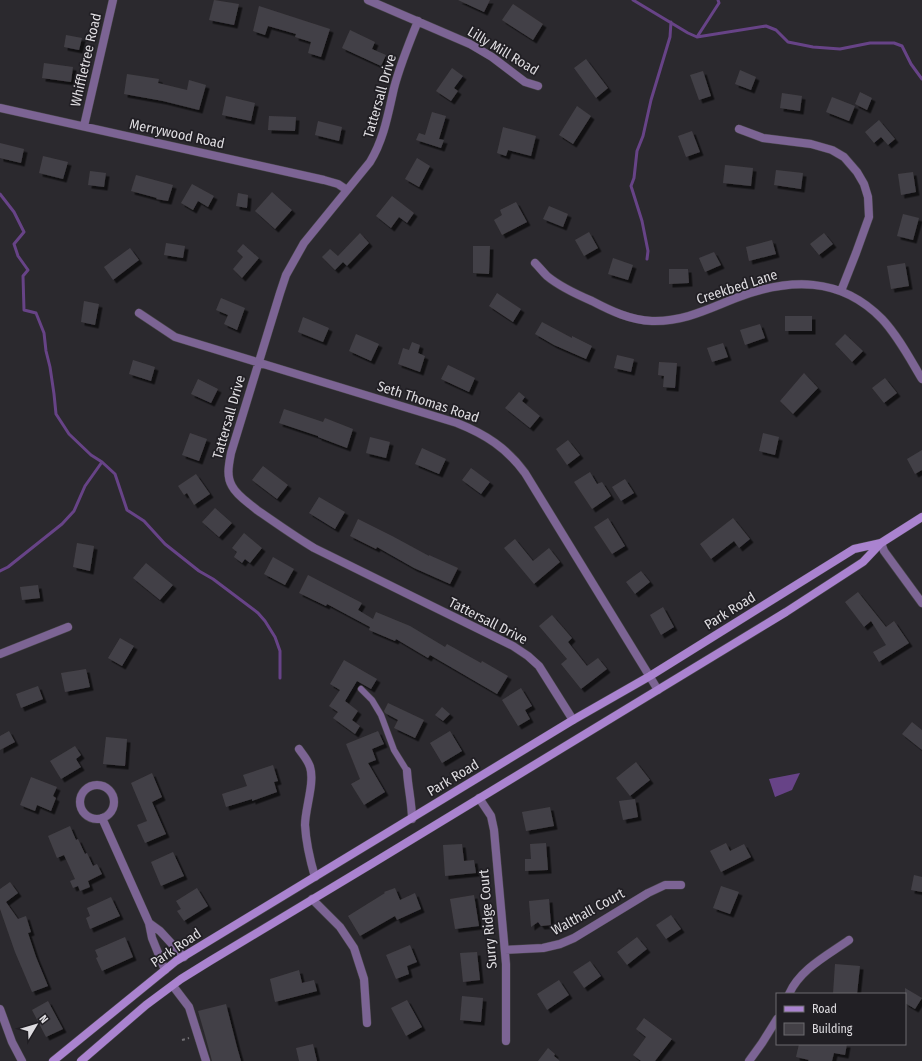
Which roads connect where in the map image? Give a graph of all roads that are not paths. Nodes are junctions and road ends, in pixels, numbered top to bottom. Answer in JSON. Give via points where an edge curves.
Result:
{"nodes":[{"id":1,"x":113,"y":0,"type":"edge"},
{"id":2,"x":368,"y":0,"type":"edge"},
{"id":3,"x":418,"y":21,"type":"junction"},
{"id":4,"x":538,"y":86,"type":"dead end"},
{"id":5,"x":0,"y":108,"type":"edge"},
{"id":6,"x":84,"y":126,"type":"junction"},
{"id":7,"x":740,"y":129,"type":"dead end"},
{"id":8,"x":347,"y":190,"type":"junction"},
{"id":9,"x":535,"y":263,"type":"dead end"},
{"id":10,"x":841,"y":291,"type":"junction"},
{"id":11,"x":139,"y":313,"type":"dead end"},
{"id":12,"x":258,"y":362,"type":"junction"},
{"id":13,"x":922,"y":379,"type":"edge"},
{"id":14,"x":922,"y":517,"type":"edge"},
{"id":15,"x":881,"y":543,"type":"junction"},
{"id":16,"x":922,"y":603,"type":"edge"},
{"id":17,"x":68,"y":627,"type":"dead end"},
{"id":18,"x":0,"y":654,"type":"edge"},
{"id":19,"x":650,"y":676,"type":"junction"},
{"id":20,"x":361,"y":689,"type":"dead end"},
{"id":21,"x":658,"y":690,"type":"junction"},
{"id":22,"x":573,"y":720,"type":"junction"},
{"id":23,"x":299,"y":749,"type":"dead end"},
{"id":24,"x":407,"y":772,"type":"joint"},
{"id":25,"x":479,"y":798,"type":"junction"},
{"id":26,"x":102,"y":818,"type":"junction"},
{"id":27,"x":412,"y":819,"type":"junction"},
{"id":28,"x":315,"y":877,"type":"junction"},
{"id":29,"x":681,"y":885,"type":"dead end"},
{"id":30,"x":312,"y":899,"type":"junction"},
{"id":31,"x":149,"y":923,"type":"junction"},
{"id":32,"x":849,"y":940,"type":"dead end"},
{"id":33,"x":504,"y":950,"type":"junction"},
{"id":34,"x":184,"y":957,"type":"junction"},
{"id":35,"x":165,"y":970,"type":"junction"},
{"id":36,"x":173,"y":986,"type":"junction"},
{"id":37,"x":790,"y":993,"type":"edge"},
{"id":38,"x":0,"y":1009,"type":"edge"},
{"id":39,"x":776,"y":1021,"type":"edge"},
{"id":40,"x":367,"y":1023,"type":"dead end"},
{"id":41,"x":506,"y":1041,"type":"dead end"},
{"id":42,"x":22,"y":1061,"type":"edge"},
{"id":43,"x":53,"y":1061,"type":"edge"},
{"id":44,"x":81,"y":1061,"type":"edge"},
{"id":45,"x":206,"y":1061,"type":"edge"},
{"id":46,"x":749,"y":1061,"type":"edge"}],
"edges":[{"from":1,"to":6,"type":"street","name":"Whiffletree Road"},
{"from":2,"to":3,"type":"street","name":"Lilly Mill Road"},
{"from":3,"to":4,"type":"street","name":"Lilly Mill Road","via":[[470,44],[525,82]]},
{"from":3,"to":8,"type":"street","name":"Tattersall Drive","via":[[403,59],[381,141],[370,162]]},
{"from":5,"to":6,"type":"street","name":"Merrywood Road"},
{"from":6,"to":8,"type":"street","name":"Merrywood Road","via":[[324,180]]},
{"from":7,"to":10,"type":"street","via":[[763,138],[826,147],[844,157],[857,172],[868,197],[868,217]]},
{"from":8,"to":12,"type":"street","name":"Tattersall Drive","via":[[304,243],[286,276]]},
{"from":9,"to":10,"type":"street","name":"Creekbed Lane","via":[[547,276],[585,298],[623,316],[651,321],[680,319],[738,297],[788,284],[815,284]]},
{"from":10,"to":13,"type":"street","name":"Creekbed Lane","via":[[866,306],[881,319],[894,334]]},
{"from":11,"to":12,"type":"street","name":"Seth Thomas Road","via":[[175,337]]},
{"from":12,"to":19,"type":"street","name":"Seth Thomas Road","via":[[456,423],[475,430],[507,452],[525,473]]},
{"from":12,"to":22,"type":"street","name":"Tattersall Drive","via":[[228,469],[232,487],[238,494],[283,529],[314,548],[513,646],[528,656],[544,673]]},
{"from":14,"to":15,"type":"main road","name":"Park Road"},
{"from":15,"to":16,"type":"street","via":[[884,551]]},
{"from":15,"to":19,"type":"main road","name":"Park Road","via":[[854,549]]},
{"from":15,"to":21,"type":"main road","name":"Park Road","via":[[863,562]]},
{"from":17,"to":18,"type":"street"},
{"from":19,"to":21,"type":"street","name":"Seth Thomas Road"},
{"from":19,"to":22,"type":"main road","name":"Park Road"},
{"from":20,"to":24,"type":"lane","via":[[372,700],[381,715],[394,750]]},
{"from":21,"to":25,"type":"main road","name":"Park Road"},
{"from":22,"to":27,"type":"main road","name":"Park Road"},
{"from":23,"to":28,"type":"street","via":[[311,769],[305,824]]},
{"from":24,"to":27,"type":"street"},
{"from":25,"to":30,"type":"main road","name":"Park Road"},
{"from":25,"to":33,"type":"street","name":"Surry Ridge Court","via":[[489,812],[494,830]]},
{"from":26,"to":26,"type":"street","via":[[110,814],[115,801],[109,789],[96,784],[84,790],[80,802],[85,815]]},
{"from":26,"to":31,"type":"street"},
{"from":27,"to":28,"type":"main road","name":"Park Road"},
{"from":28,"to":34,"type":"main road","name":"Park Road"},
{"from":29,"to":33,"type":"street","name":"Walthall Court","via":[[665,885],[560,944],[543,948]]},
{"from":30,"to":36,"type":"main road","name":"Park Road"},
{"from":30,"to":40,"type":"street","via":[[340,927],[354,948],[364,979]]},
{"from":31,"to":34,"type":"street"},
{"from":31,"to":35,"type":"street"},
{"from":32,"to":37,"type":"street","via":[[807,969]]},
{"from":33,"to":41,"type":"street","name":"Surry Ridge Court"},
{"from":34,"to":35,"type":"main road","name":"Park Road"},
{"from":35,"to":43,"type":"main road","name":"Park Road"},
{"from":36,"to":44,"type":"main road","name":"Park Road","via":[[146,1005]]},
{"from":36,"to":45,"type":"street","via":[[189,1007]]},
{"from":38,"to":42,"type":"street"},
{"from":39,"to":46,"type":"street"}]}
